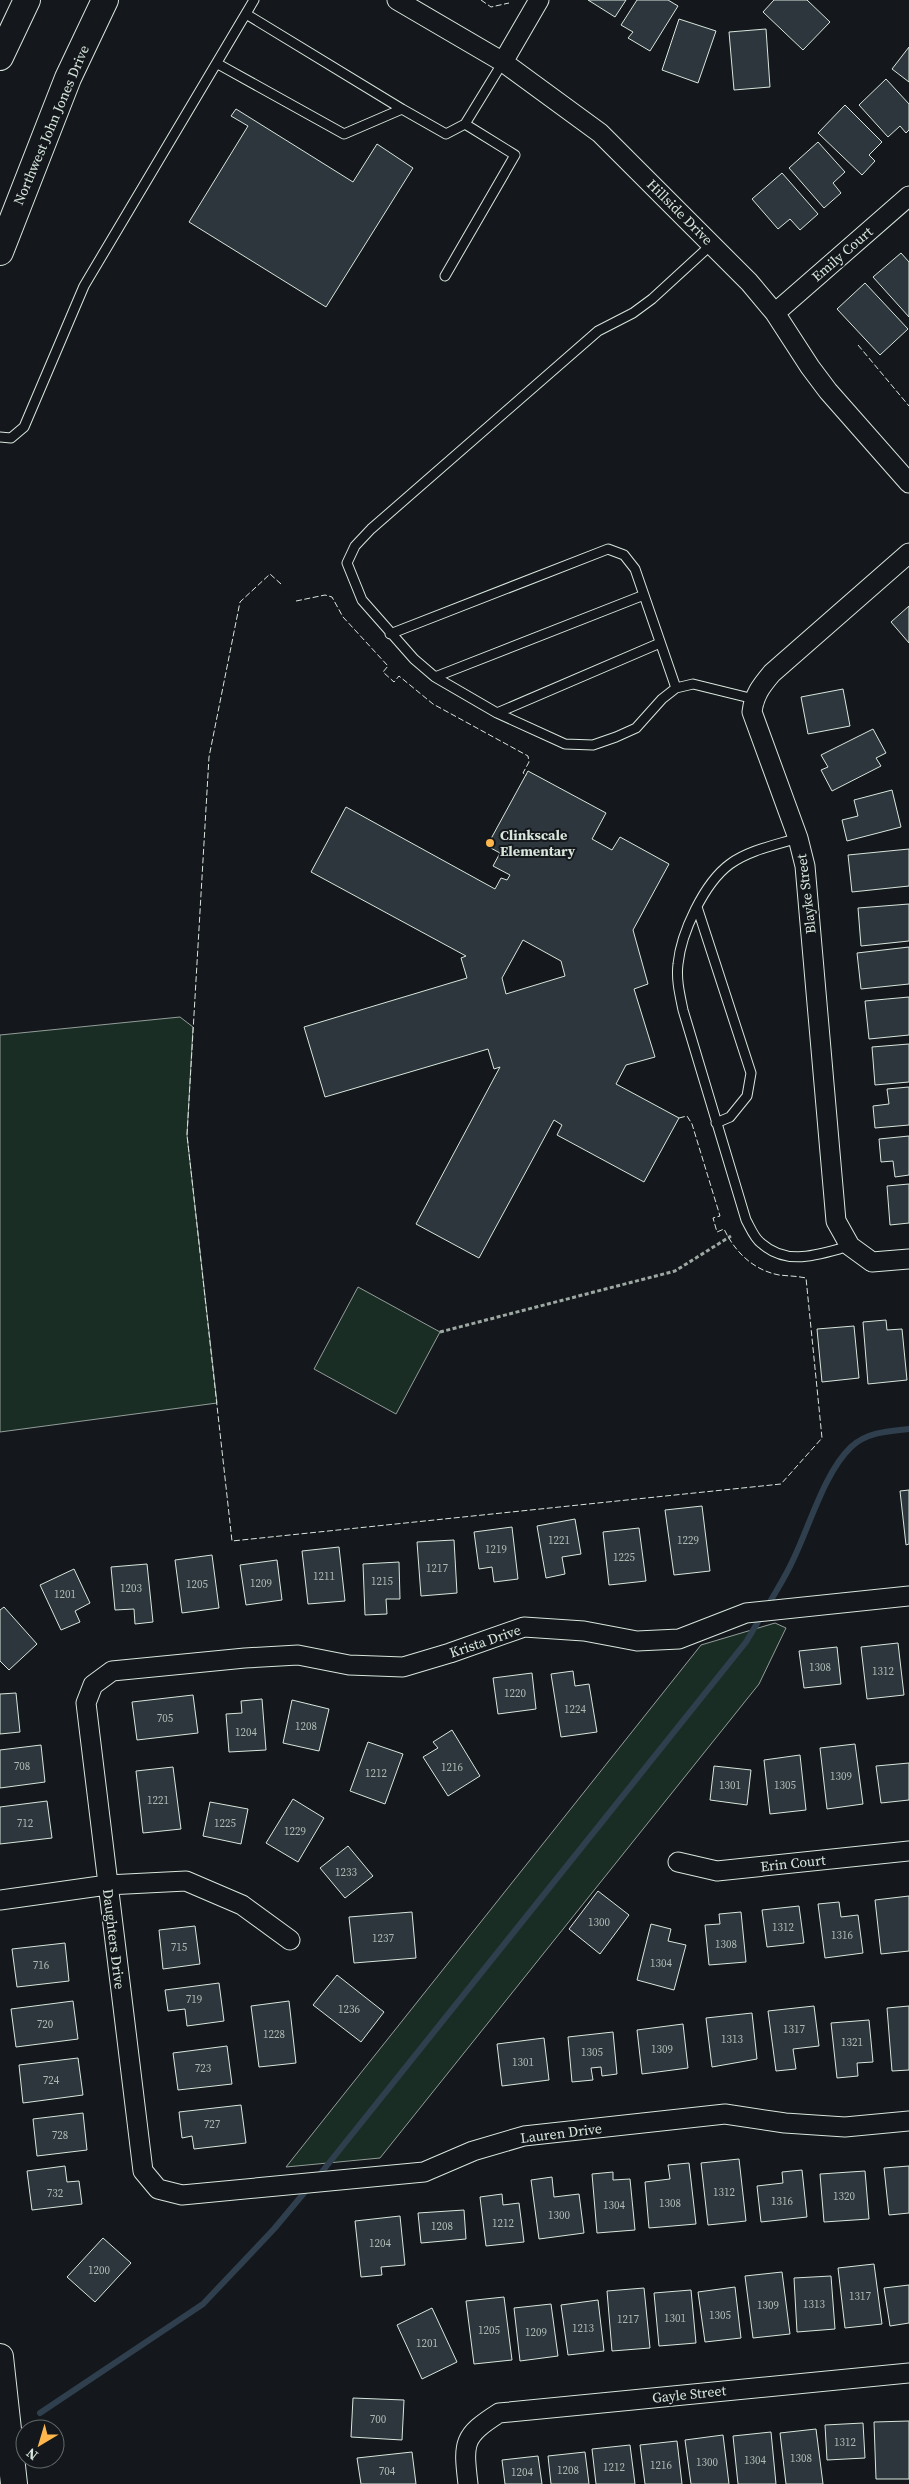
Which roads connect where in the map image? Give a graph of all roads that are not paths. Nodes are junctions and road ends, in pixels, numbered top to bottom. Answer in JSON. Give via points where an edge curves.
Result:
{"nodes":[{"id":1,"x":27,"y":0,"type":"edge"},
{"id":2,"x":105,"y":0,"type":"edge"},
{"id":3,"x":254,"y":0,"type":"edge"},
{"id":4,"x":397,"y":0,"type":"edge"},
{"id":5,"x":539,"y":0,"type":"edge"},
{"id":6,"x":246,"y":14,"type":"junction"},
{"id":7,"x":0,"y":58,"type":"edge"},
{"id":8,"x":503,"y":62,"type":"junction"},
{"id":9,"x":218,"y":64,"type":"junction"},
{"id":10,"x":402,"y":109,"type":"junction"},
{"id":11,"x":465,"y":124,"type":"junction"},
{"id":12,"x":909,"y":196,"type":"edge"},
{"id":13,"x":712,"y":244,"type":"junction"},
{"id":14,"x":0,"y":252,"type":"edge"},
{"id":15,"x":445,"y":276,"type":"dead end"},
{"id":16,"x":775,"y":313,"type":"junction"},
{"id":17,"x":0,"y":437,"type":"edge"},
{"id":18,"x":909,"y":483,"type":"edge"},
{"id":19,"x":909,"y":553,"type":"edge"},
{"id":20,"x":644,"y":595,"type":"junction"},
{"id":21,"x":390,"y":634,"type":"junction"},
{"id":22,"x":660,"y":643,"type":"junction"},
{"id":23,"x":435,"y":677,"type":"junction"},
{"id":24,"x":676,"y":688,"type":"junction"},
{"id":25,"x":754,"y":699,"type":"junction"},
{"id":26,"x":497,"y":713,"type":"junction"},
{"id":27,"x":798,"y":838,"type":"junction"},
{"id":28,"x":697,"y":907,"type":"junction"},
{"id":29,"x":716,"y":1123,"type":"junction"},
{"id":30,"x":850,"y":1246,"type":"junction"},
{"id":31,"x":909,"y":1259,"type":"edge"},
{"id":32,"x":909,"y":1596,"type":"edge"},
{"id":33,"x":92,"y":1685,"type":"joint"},
{"id":34,"x":909,"y":1851,"type":"edge"},
{"id":35,"x":678,"y":1862,"type":"dead end"},
{"id":36,"x":107,"y":1885,"type":"junction"},
{"id":37,"x":0,"y":1900,"type":"edge"},
{"id":38,"x":290,"y":1940,"type":"dead end"},
{"id":39,"x":909,"y":2121,"type":"edge"},
{"id":40,"x":158,"y":2189,"type":"joint"},
{"id":41,"x":0,"y":2357,"type":"edge"},
{"id":42,"x":909,"y":2373,"type":"edge"},
{"id":43,"x":14,"y":2484,"type":"edge"},
{"id":44,"x":468,"y":2484,"type":"edge"}],
"edges":[{"from":1,"to":7,"type":"main road"},
{"from":2,"to":14,"type":"main road","name":"Northwest John Jones Drive","via":[[68,78]]},
{"from":3,"to":6,"type":"lane"},
{"from":4,"to":8,"type":"street","name":"Hillside Drive"},
{"from":5,"to":8,"type":"street"},
{"from":6,"to":9,"type":"lane"},
{"from":6,"to":10,"type":"lane"},
{"from":8,"to":11,"type":"lane"},
{"from":8,"to":13,"type":"street","name":"Hillside Drive","via":[[600,133]]},
{"from":9,"to":10,"type":"lane","via":[[344,134]]},
{"from":9,"to":17,"type":"lane","via":[[84,286],[24,427],[11,438]]},
{"from":10,"to":11,"type":"lane","via":[[446,134]]},
{"from":11,"to":15,"type":"lane","via":[[515,155]]},
{"from":12,"to":16,"type":"street","name":"Emily Court"},
{"from":13,"to":16,"type":"street","name":"Hillside Drive"},
{"from":13,"to":21,"type":"lane","via":[[652,299],[598,331],[355,546],[347,563],[362,600]]},
{"from":16,"to":18,"type":"street","name":"Hillside Drive","via":[[828,391]]},
{"from":19,"to":25,"type":"street","via":[[772,673]]},
{"from":20,"to":21,"type":"lane","via":[[635,569],[624,555],[608,549]]},
{"from":20,"to":22,"type":"lane"},
{"from":20,"to":23,"type":"lane"},
{"from":21,"to":23,"type":"lane"},
{"from":22,"to":24,"type":"lane"},
{"from":22,"to":26,"type":"lane"},
{"from":23,"to":26,"type":"lane"},
{"from":24,"to":25,"type":"lane","via":[[693,684]]},
{"from":24,"to":26,"type":"lane","via":[[636,728],[593,745],[566,744]]},
{"from":25,"to":27,"type":"street","name":"Blayke Street","via":[[755,726]]},
{"from":27,"to":28,"type":"lane","via":[[760,849],[730,864],[709,887]]},
{"from":27,"to":30,"type":"street","name":"Blayke Street","via":[[805,866],[836,1221]]},
{"from":28,"to":29,"type":"lane","via":[[684,938],[678,965],[678,988]]},
{"from":28,"to":29,"type":"lane","via":[[751,1072],[747,1096],[730,1116]]},
{"from":29,"to":30,"type":"lane","via":[[746,1220],[760,1243],[780,1255],[802,1258]]},
{"from":30,"to":31,"type":"street","via":[[872,1262]]},
{"from":32,"to":33,"type":"street","name":"Krista Drive","via":[[746,1614],[679,1638],[637,1641],[584,1630],[524,1627],[403,1667],[349,1665],[298,1656],[245,1658],[112,1671]]},
{"from":33,"to":36,"type":"street","name":"Daughters Drive","via":[[86,1703]]},
{"from":34,"to":35,"type":"street","name":"Erin Court","via":[[717,1871]]},
{"from":36,"to":37,"type":"street"},
{"from":36,"to":38,"type":"street","via":[[186,1881],[242,1905]]},
{"from":36,"to":40,"type":"street","name":"Daughters Drive","via":[[143,2171]]},
{"from":39,"to":40,"type":"street","name":"Lauren Drive","via":[[845,2127],[725,2114],[524,2136],[473,2151],[424,2172],[182,2195]]},
{"from":41,"to":43,"type":"main road"},
{"from":42,"to":44,"type":"street","name":"Gayle Street","via":[[499,2413],[475,2429],[464,2451]]}]}
